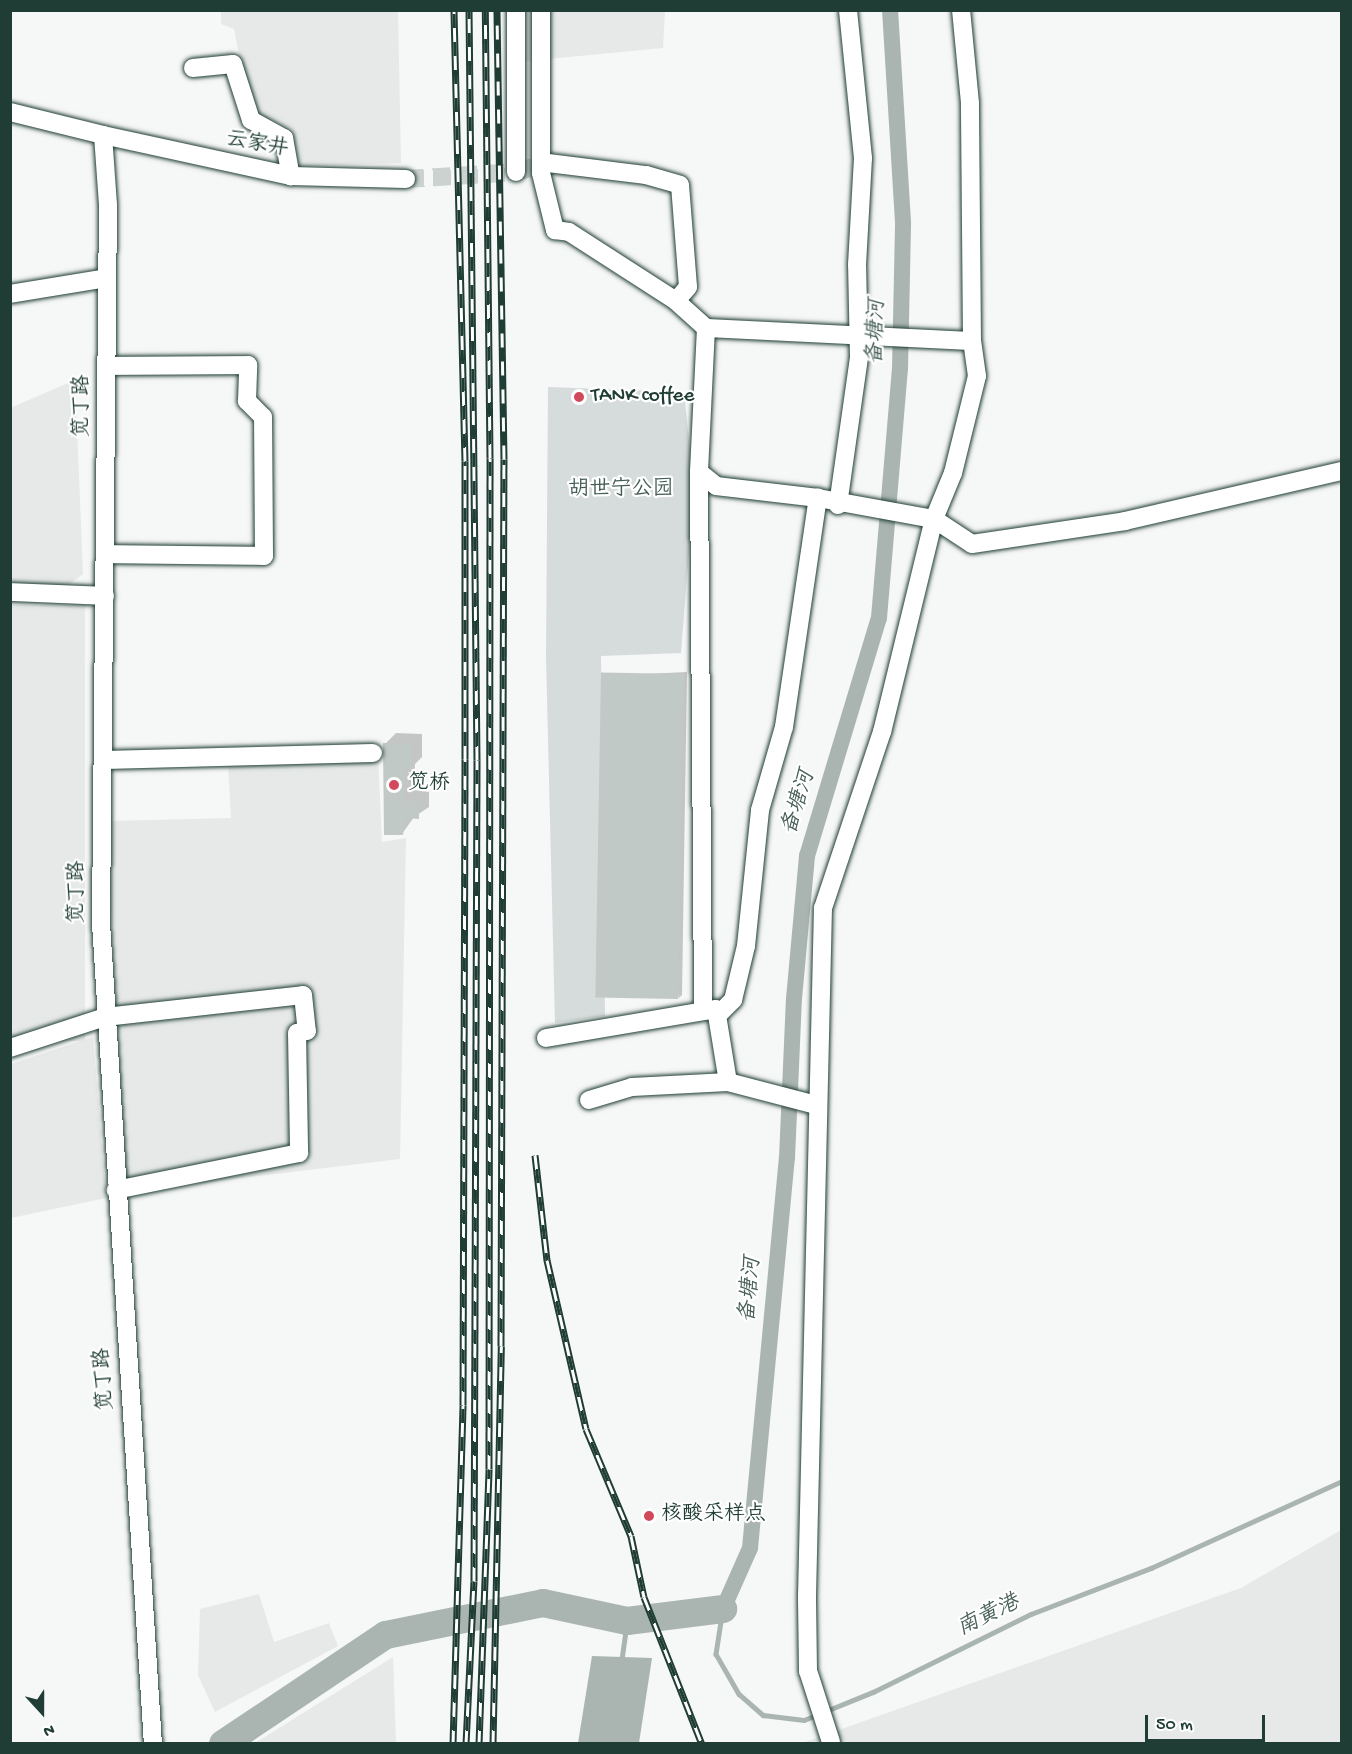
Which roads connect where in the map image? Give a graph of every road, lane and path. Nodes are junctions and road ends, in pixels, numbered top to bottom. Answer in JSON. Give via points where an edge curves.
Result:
{"nodes":[{"id":1,"x":516,"y":10,"type":"edge"},
{"id":2,"x":541,"y":10,"type":"edge"},
{"id":3,"x":848,"y":10,"type":"edge"},
{"id":4,"x":961,"y":10,"type":"edge"},
{"id":5,"x":193,"y":68,"type":"dead end"},
{"id":6,"x":10,"y":112,"type":"edge"},
{"id":7,"x":103,"y":135,"type":"junction"},
{"id":8,"x":548,"y":163,"type":"tunnel mouth"},
{"id":9,"x":516,"y":172,"type":"dead end"},
{"id":10,"x":291,"y":176,"type":"junction"},
{"id":11,"x":406,"y":179,"type":"tunnel mouth"},
{"id":12,"x":107,"y":278,"type":"junction"},
{"id":13,"x":10,"y":294,"type":"edge"},
{"id":14,"x":676,"y":301,"type":"junction"},
{"id":15,"x":706,"y":328,"type":"junction"},
{"id":16,"x":859,"y":338,"type":"junction"},
{"id":17,"x":972,"y":341,"type":"junction"},
{"id":18,"x":106,"y":366,"type":"junction"},
{"id":19,"x":1341,"y":471,"type":"edge"},
{"id":20,"x":699,"y":472,"type":"junction"},
{"id":21,"x":818,"y":498,"type":"junction"},
{"id":22,"x":838,"y":505,"type":"junction"},
{"id":23,"x":930,"y":519,"type":"junction"},
{"id":24,"x":105,"y":554,"type":"junction"},
{"id":25,"x":10,"y":592,"type":"edge"},
{"id":26,"x":105,"y":596,"type":"junction"},
{"id":27,"x":373,"y":753,"type":"dead end"},
{"id":28,"x":104,"y":760,"type":"junction"},
{"id":29,"x":710,"y":1014,"type":"junction"},
{"id":30,"x":105,"y":1017,"type":"junction"},
{"id":31,"x":546,"y":1038,"type":"dead end"},
{"id":32,"x":10,"y":1048,"type":"edge"},
{"id":33,"x":736,"y":1084,"type":"junction"},
{"id":34,"x":589,"y":1100,"type":"dead end"},
{"id":35,"x":808,"y":1103,"type":"junction"},
{"id":36,"x":116,"y":1190,"type":"junction"},
{"id":37,"x":153,"y":1743,"type":"edge"},
{"id":38,"x":831,"y":1743,"type":"edge"}],
"edges":[{"from":1,"to":9,"type":"street"},
{"from":2,"to":14,"type":"street","via":[[541,173],[555,230],[569,232]]},
{"from":3,"to":16,"type":"street","via":[[863,158],[856,265]]},
{"from":4,"to":17,"type":"street","via":[[970,103]]},
{"from":5,"to":10,"type":"street","via":[[233,64],[251,120],[284,138]]},
{"from":6,"to":7,"type":"street"},
{"from":7,"to":10,"type":"street","name":"云家井"},
{"from":7,"to":12,"type":"street","name":"笕丁路"},
{"from":8,"to":14,"type":"street","via":[[646,175],[680,185],[688,287]]},
{"from":10,"to":11,"type":"street","name":"云家井"},
{"from":12,"to":13,"type":"street"},
{"from":12,"to":18,"type":"street","name":"笕丁路"},
{"from":14,"to":15,"type":"street"},
{"from":15,"to":16,"type":"street"},
{"from":15,"to":20,"type":"street"},
{"from":16,"to":17,"type":"street"},
{"from":16,"to":22,"type":"street"},
{"from":17,"to":23,"type":"street","via":[[977,376],[953,473]]},
{"from":18,"to":24,"type":"street","name":"笕丁路"},
{"from":18,"to":24,"type":"street","via":[[248,365],[247,401],[263,417],[264,556]]},
{"from":19,"to":23,"type":"street","via":[[1125,521],[972,544]]},
{"from":20,"to":21,"type":"street","via":[[716,486]]},
{"from":20,"to":29,"type":"street"},
{"from":21,"to":22,"type":"street"},
{"from":21,"to":29,"type":"street","via":[[784,727],[760,810],[746,946],[733,1000]]},
{"from":22,"to":23,"type":"street"},
{"from":23,"to":35,"type":"street","via":[[882,732],[823,908]]},
{"from":24,"to":26,"type":"street","name":"笕丁路"},
{"from":25,"to":26,"type":"street"},
{"from":26,"to":28,"type":"street","name":"笕丁路"},
{"from":27,"to":28,"type":"street"},
{"from":28,"to":30,"type":"street","name":"笕丁路","via":[[101,923]]},
{"from":29,"to":31,"type":"street"},
{"from":29,"to":33,"type":"street"},
{"from":30,"to":32,"type":"street"},
{"from":30,"to":36,"type":"street","name":"笕丁路"},
{"from":30,"to":36,"type":"street","via":[[303,996],[308,1031],[297,1033],[299,1154]]},
{"from":33,"to":34,"type":"street","via":[[632,1087]]},
{"from":33,"to":35,"type":"street"},
{"from":35,"to":38,"type":"street","via":[[808,1671]]},
{"from":36,"to":37,"type":"street","name":"笕丁路"}]}
